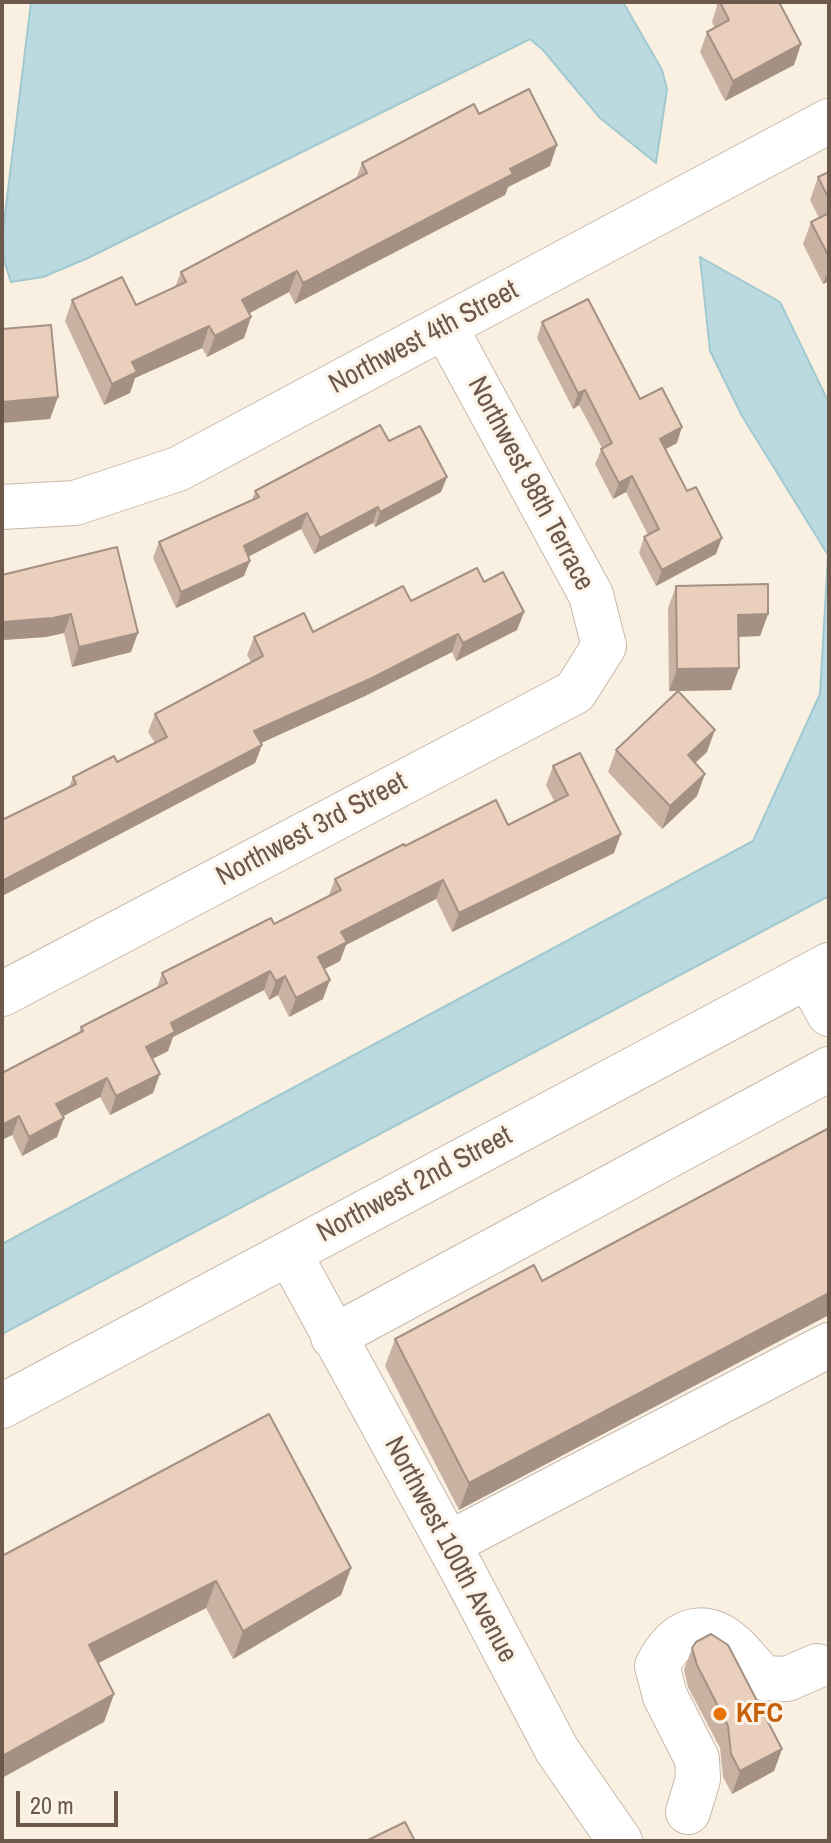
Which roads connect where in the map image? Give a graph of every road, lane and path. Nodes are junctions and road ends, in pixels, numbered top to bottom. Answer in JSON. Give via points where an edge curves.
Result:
{"nodes":[{"id":1,"x":829,"y":121,"type":"edge"},
{"id":2,"x":445,"y":327,"type":"junction"},
{"id":3,"x":2,"y":507,"type":"edge"},
{"id":4,"x":604,"y":646,"type":"joint"},
{"id":5,"x":818,"y":970,"type":"edge"},
{"id":6,"x":2,"y":994,"type":"edge"},
{"id":7,"x":829,"y":1014,"type":"edge"},
{"id":8,"x":829,"y":1069,"type":"edge"},
{"id":9,"x":289,"y":1253,"type":"junction"},
{"id":10,"x":333,"y":1337,"type":"junction"},
{"id":11,"x":829,"y":1345,"type":"edge"},
{"id":12,"x":2,"y":1406,"type":"edge"},
{"id":13,"x":448,"y":1544,"type":"junction"},
{"id":14,"x":817,"y":1666,"type":"dead end"},
{"id":15,"x":582,"y":1786,"type":"junction"},
{"id":16,"x":688,"y":1812,"type":"dead end"},
{"id":17,"x":589,"y":1841,"type":"edge"},
{"id":18,"x":620,"y":1841,"type":"edge"}],
"edges":[{"from":1,"to":2,"type":"street","name":"Northwest 4th Street"},
{"from":2,"to":3,"type":"street","name":"Northwest 4th Street","via":[[178,469],[75,503]]},
{"from":2,"to":4,"type":"street","name":"Northwest 98th Terrace","via":[[591,595]]},
{"from":4,"to":6,"type":"street","name":"Northwest 3rd Street","via":[[575,692]]},
{"from":5,"to":7,"type":"street"},
{"from":5,"to":9,"type":"street","name":"Northwest 2nd Street"},
{"from":8,"to":10,"type":"street"},
{"from":9,"to":10,"type":"street","name":"Northwest 100th Avenue"},
{"from":9,"to":12,"type":"street","name":"Northwest 2nd Street"},
{"from":10,"to":13,"type":"street","name":"Northwest 100th Avenue"},
{"from":11,"to":13,"type":"street"},
{"from":13,"to":15,"type":"street","name":"Northwest 100th Avenue","via":[[557,1750]]},
{"from":14,"to":16,"type":"street","via":[[787,1679],[764,1678],[719,1633],[677,1636],[657,1666],[665,1696],[697,1759],[698,1779]]},
{"from":15,"to":17,"type":"street"},
{"from":15,"to":18,"type":"street","name":"Northwest 100th Avenue"}]}
